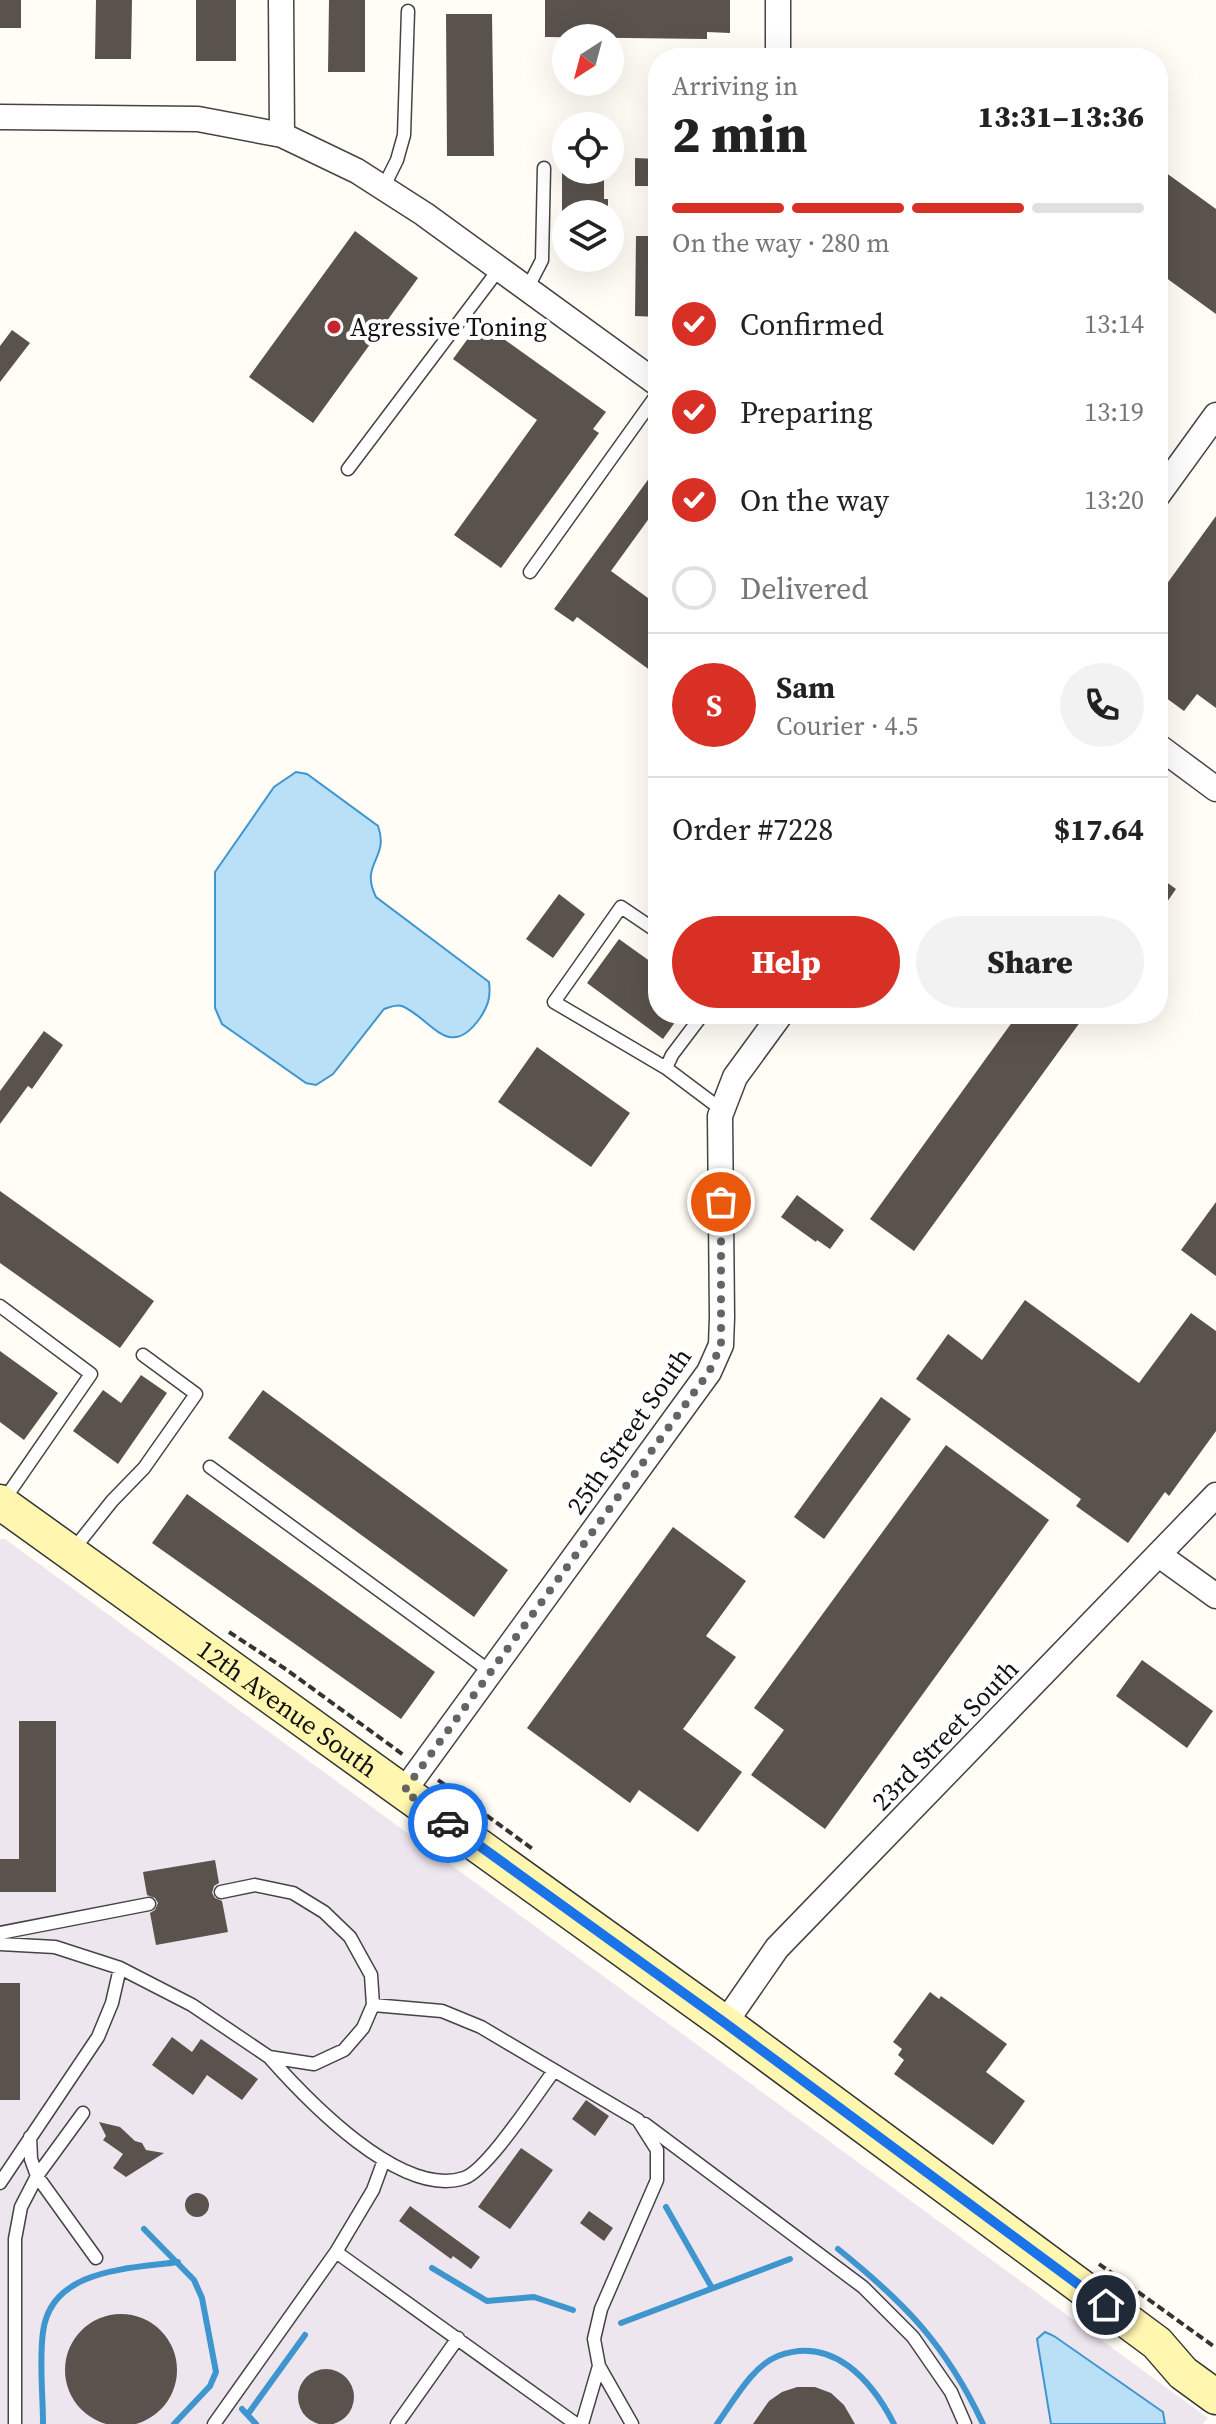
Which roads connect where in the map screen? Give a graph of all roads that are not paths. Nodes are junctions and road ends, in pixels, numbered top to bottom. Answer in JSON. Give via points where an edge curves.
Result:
{"nodes":[{"id":1,"x":281,"y":0,"type":"edge"},
{"id":2,"x":778,"y":0,"type":"edge"},
{"id":3,"x":408,"y":11,"type":"dead end"},
{"id":4,"x":778,"y":48,"type":"edge"},
{"id":5,"x":0,"y":117,"type":"edge"},
{"id":6,"x":282,"y":135,"type":"junction"},
{"id":7,"x":544,"y":168,"type":"dead end"},
{"id":8,"x":383,"y":188,"type":"junction"},
{"id":9,"x":499,"y":269,"type":"junction"},
{"id":10,"x":527,"y":289,"type":"junction"},
{"id":11,"x":648,"y":377,"type":"edge"},
{"id":12,"x":648,"y":407,"type":"edge"},
{"id":13,"x":1216,"y":415,"type":"edge"},
{"id":14,"x":348,"y":469,"type":"dead end"},
{"id":15,"x":1168,"y":481,"type":"edge"},
{"id":16,"x":530,"y":572,"type":"dead end"},
{"id":17,"x":1168,"y":753,"type":"edge"},
{"id":18,"x":1216,"y":789,"type":"edge"},
{"id":19,"x":648,"y":925,"type":"edge"},
{"id":20,"x":695,"y":1024,"type":"edge"},
{"id":21,"x":774,"y":1024,"type":"edge"},
{"id":22,"x":666,"y":1068,"type":"junction"},
{"id":23,"x":722,"y":1110,"type":"junction"},
{"id":24,"x":0,"y":1306,"type":"edge"},
{"id":25,"x":143,"y":1355,"type":"dead end"},
{"id":26,"x":210,"y":1467,"type":"dead end"},
{"id":27,"x":1216,"y":1495,"type":"edge"},
{"id":28,"x":1,"y":1502,"type":"edge"},
{"id":29,"x":71,"y":1553,"type":"junction"},
{"id":30,"x":1159,"y":1555,"type":"junction"},
{"id":31,"x":1216,"y":1596,"type":"edge"},
{"id":32,"x":491,"y":1672,"type":"junction"},
{"id":33,"x":404,"y":1791,"type":"junction"},
{"id":34,"x":221,"y":1892,"type":"dead end"},
{"id":35,"x":149,"y":1904,"type":"dead end"},
{"id":36,"x":0,"y":1933,"type":"edge"},
{"id":37,"x":0,"y":1944,"type":"edge"},
{"id":38,"x":120,"y":1968,"type":"junction"},
{"id":39,"x":373,"y":2005,"type":"junction"},
{"id":40,"x":725,"y":2023,"type":"junction"},
{"id":41,"x":269,"y":2057,"type":"junction"},
{"id":42,"x":554,"y":2071,"type":"junction"},
{"id":43,"x":83,"y":2113,"type":"dead end"},
{"id":44,"x":638,"y":2120,"type":"junction"},
{"id":45,"x":30,"y":2137,"type":"junction"},
{"id":46,"x":384,"y":2160,"type":"junction"},
{"id":47,"x":37,"y":2176,"type":"junction"},
{"id":48,"x":0,"y":2183,"type":"edge"},
{"id":49,"x":336,"y":2252,"type":"junction"},
{"id":50,"x":96,"y":2258,"type":"dead end"},
{"id":51,"x":458,"y":2338,"type":"junction"},
{"id":52,"x":1157,"y":2343,"type":"junction"},
{"id":53,"x":599,"y":2366,"type":"junction"},
{"id":54,"x":1216,"y":2372,"type":"edge"},
{"id":55,"x":1216,"y":2397,"type":"edge"},
{"id":56,"x":15,"y":2424,"type":"edge"},
{"id":57,"x":214,"y":2424,"type":"edge"},
{"id":58,"x":397,"y":2424,"type":"edge"},
{"id":59,"x":576,"y":2424,"type":"edge"},
{"id":60,"x":582,"y":2424,"type":"edge"},
{"id":61,"x":632,"y":2424,"type":"edge"},
{"id":62,"x":965,"y":2424,"type":"edge"}],
"edges":[{"from":1,"to":6,"type":"street"},
{"from":2,"to":4,"type":"street"},
{"from":3,"to":8,"type":"lane","via":[[404,135]]},
{"from":5,"to":6,"type":"street","via":[[198,119]]},
{"from":6,"to":8,"type":"street"},
{"from":7,"to":10,"type":"lane","via":[[542,260]]},
{"from":8,"to":9,"type":"street"},
{"from":9,"to":10,"type":"street"},
{"from":9,"to":14,"type":"lane"},
{"from":10,"to":11,"type":"street"},
{"from":12,"to":16,"type":"lane"},
{"from":13,"to":15,"type":"street"},
{"from":17,"to":18,"type":"street"},
{"from":19,"to":22,"type":"lane","via":[[621,907],[554,1002]]},
{"from":20,"to":22,"type":"lane"},
{"from":21,"to":23,"type":"street","name":"25th Street South","via":[[735,1077]]},
{"from":22,"to":23,"type":"lane"},
{"from":23,"to":32,"type":"street","name":"25th Street South","via":[[721,1345],[709,1372]]},
{"from":24,"to":28,"type":"lane","via":[[91,1374]]},
{"from":25,"to":29,"type":"lane","via":[[196,1394],[144,1468]]},
{"from":26,"to":32,"type":"lane"},
{"from":27,"to":30,"type":"street","name":"23rd Street South"},
{"from":28,"to":29,"type":"street","name":"12th Avenue South"},
{"from":29,"to":33,"type":"street","name":"12th Avenue South"},
{"from":30,"to":31,"type":"street"},
{"from":30,"to":40,"type":"street","name":"23rd Street South","via":[[777,1948]]},
{"from":32,"to":33,"type":"street","name":"25th Street South"},
{"from":33,"to":40,"type":"street","name":"12th Avenue South"},
{"from":34,"to":39,"type":"lane","via":[[255,1885],[293,1893],[324,1912],[350,1937],[371,1975]]},
{"from":35,"to":36,"type":"lane"},
{"from":37,"to":38,"type":"lane","via":[[55,1947]]},
{"from":38,"to":41,"type":"lane","via":[[192,2005]]},
{"from":38,"to":45,"type":"lane","via":[[98,2037]]},
{"from":39,"to":41,"type":"lane","via":[[363,2028],[344,2050],[314,2064]]},
{"from":39,"to":42,"type":"lane","via":[[442,2011],[481,2027]]},
{"from":40,"to":52,"type":"street","name":"12th Avenue South"},
{"from":41,"to":46,"type":"lane","via":[[307,2100]]},
{"from":42,"to":44,"type":"lane"},
{"from":42,"to":46,"type":"lane","via":[[483,2164],[465,2178],[416,2176]]},
{"from":43,"to":47,"type":"lane"},
{"from":44,"to":53,"type":"lane","via":[[657,2150],[657,2180],[601,2309],[594,2339]]},
{"from":44,"to":62,"type":"lane","via":[[863,2287],[913,2337],[951,2392]]},
{"from":45,"to":47,"type":"lane"},
{"from":45,"to":48,"type":"lane"},
{"from":46,"to":49,"type":"lane","via":[[373,2190]]},
{"from":47,"to":50,"type":"lane"},
{"from":47,"to":56,"type":"lane","via":[[21,2207],[15,2239]]},
{"from":49,"to":51,"type":"lane"},
{"from":49,"to":57,"type":"lane"},
{"from":51,"to":58,"type":"lane"},
{"from":51,"to":59,"type":"lane"},
{"from":52,"to":54,"type":"street","name":"12th Avenue South","via":[[1197,2358]]},
{"from":52,"to":55,"type":"street","name":"12th Avenue South","via":[[1183,2373]]},
{"from":53,"to":60,"type":"lane"},
{"from":53,"to":61,"type":"lane"}]}
